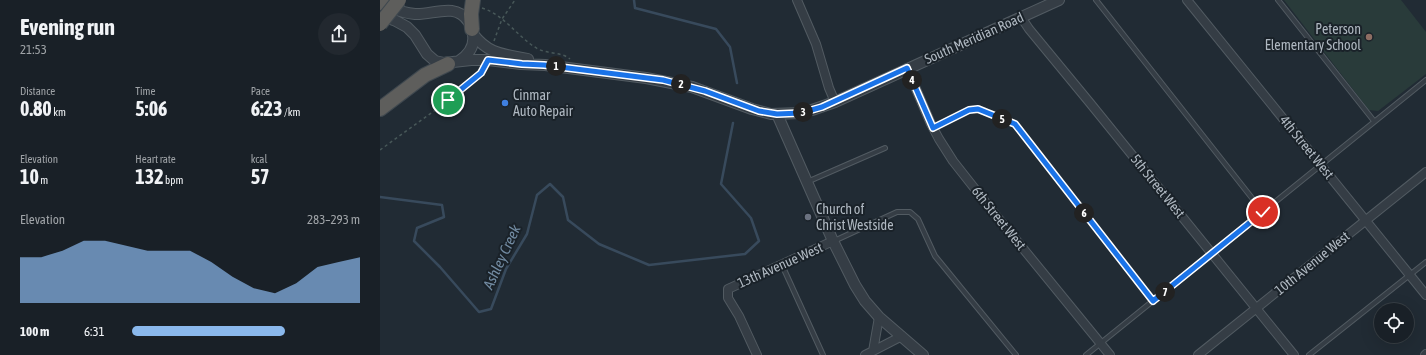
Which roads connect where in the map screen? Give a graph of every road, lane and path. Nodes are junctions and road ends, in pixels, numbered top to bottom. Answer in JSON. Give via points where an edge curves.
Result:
{"nodes":[{"id":1,"x":382,"y":0,"type":"edge"},
{"id":2,"x":399,"y":0,"type":"edge"},
{"id":3,"x":515,"y":0,"type":"edge"},
{"id":4,"x":797,"y":0,"type":"edge"},
{"id":5,"x":1059,"y":0,"type":"edge"},
{"id":6,"x":1096,"y":0,"type":"edge"},
{"id":7,"x":1187,"y":0,"type":"edge"},
{"id":8,"x":1278,"y":0,"type":"edge"},
{"id":9,"x":473,"y":3,"type":"edge"},
{"id":10,"x":380,"y":4,"type":"edge"},
{"id":11,"x":380,"y":15,"type":"edge"},
{"id":12,"x":1021,"y":17,"type":"junction"},
{"id":13,"x":502,"y":19,"type":"junction"},
{"id":14,"x":380,"y":24,"type":"edge"},
{"id":15,"x":472,"y":31,"type":"junction"},
{"id":16,"x":489,"y":55,"type":"junction"},
{"id":17,"x":454,"y":62,"type":"junction"},
{"id":18,"x":574,"y":68,"type":"junction"},
{"id":19,"x":907,"y":68,"type":"junction"},
{"id":20,"x":1426,"y":80,"type":"edge"},
{"id":21,"x":835,"y":102,"type":"junction"},
{"id":22,"x":380,"y":109,"type":"edge"},
{"id":23,"x":777,"y":114,"type":"junction"},
{"id":24,"x":1374,"y":121,"type":"junction"},
{"id":25,"x":933,"y":128,"type":"junction"},
{"id":26,"x":885,"y":148,"type":"dead end"},
{"id":27,"x":380,"y":150,"type":"edge"},
{"id":28,"x":1321,"y":165,"type":"junction"},
{"id":29,"x":1426,"y":172,"type":"edge"},
{"id":30,"x":807,"y":182,"type":"junction"},
{"id":31,"x":1263,"y":212,"type":"junction"},
{"id":32,"x":1365,"y":220,"type":"junction"},
{"id":33,"x":833,"y":241,"type":"junction"},
{"id":34,"x":1212,"y":254,"type":"junction"},
{"id":35,"x":1426,"y":262,"type":"edge"},
{"id":36,"x":782,"y":265,"type":"junction"},
{"id":37,"x":1410,"y":275,"type":"junction"},
{"id":38,"x":1426,"y":295,"type":"edge"},
{"id":39,"x":1153,"y":301,"type":"junction"},
{"id":40,"x":1256,"y":308,"type":"junction"},
{"id":41,"x":879,"y":317,"type":"junction"},
{"id":42,"x":902,"y":336,"type":"junction"},
{"id":43,"x":1100,"y":343,"type":"junction"},
{"id":44,"x":873,"y":351,"type":"junction"},
{"id":45,"x":757,"y":355,"type":"edge"},
{"id":46,"x":823,"y":355,"type":"edge"},
{"id":47,"x":864,"y":355,"type":"edge"},
{"id":48,"x":923,"y":355,"type":"edge"},
{"id":49,"x":1016,"y":355,"type":"edge"},
{"id":50,"x":1086,"y":355,"type":"edge"},
{"id":51,"x":1110,"y":355,"type":"edge"},
{"id":52,"x":1198,"y":355,"type":"edge"},
{"id":53,"x":1294,"y":355,"type":"edge"},
{"id":54,"x":1310,"y":355,"type":"edge"}],
"edges":[{"from":1,"to":10,"type":"highway"},
{"from":2,"to":14,"type":"highway","bridge":true},
{"from":3,"to":13,"type":"path"},
{"from":4,"to":21,"type":"street","via":[[816,44]]},
{"from":5,"to":12,"type":"street","name":"South Meridian Road"},
{"from":6,"to":31,"type":"lane"},
{"from":7,"to":28,"type":"street","name":"4th Street West"},
{"from":8,"to":24,"type":"lane"},
{"from":9,"to":13,"type":"path"},
{"from":9,"to":15,"type":"highway"},
{"from":10,"to":15,"type":"street","via":[[415,14],[447,10],[457,12],[466,18]]},
{"from":11,"to":17,"type":"street","via":[[407,27],[431,58],[439,62]]},
{"from":12,"to":19,"type":"street","name":"South Meridian Road"},
{"from":12,"to":34,"type":"street","name":"5th Street West"},
{"from":13,"to":16,"type":"path"},
{"from":13,"to":18,"type":"path","via":[[535,48],[568,57]]},
{"from":15,"to":16,"type":"street"},
{"from":15,"to":17,"type":"street","via":[[471,50]]},
{"from":16,"to":17,"type":"street","name":"South Meridian Road"},
{"from":16,"to":18,"type":"street","name":"South Meridian Road","via":[[522,64]]},
{"from":16,"to":27,"type":"path","via":[[484,69],[478,76]]},
{"from":17,"to":22,"type":"highway","via":[[425,75]]},
{"from":18,"to":23,"type":"street","name":"South Meridian Road","via":[[679,84],[759,111]]},
{"from":19,"to":21,"type":"street","name":"South Meridian Road"},
{"from":19,"to":25,"type":"street","name":"6th Street West"},
{"from":20,"to":24,"type":"lane"},
{"from":21,"to":23,"type":"street","name":"South Meridian Road","via":[[801,113]]},
{"from":23,"to":30,"type":"street"},
{"from":24,"to":28,"type":"lane"},
{"from":25,"to":39,"type":"lane","via":[[969,110],[978,109],[1015,124]]},
{"from":25,"to":43,"type":"street","name":"6th Street West","via":[[953,161]]},
{"from":26,"to":30,"type":"lane"},
{"from":28,"to":31,"type":"lane"},
{"from":28,"to":32,"type":"street","name":"4th Street West"},
{"from":29,"to":32,"type":"street","name":"10th Avenue West"},
{"from":30,"to":33,"type":"street"},
{"from":31,"to":34,"type":"lane"},
{"from":32,"to":37,"type":"street","name":"4th Street West"},
{"from":32,"to":40,"type":"street","name":"10th Avenue West"},
{"from":33,"to":36,"type":"street","name":"13th Avenue West"},
{"from":33,"to":41,"type":"street","via":[[855,285]]},
{"from":33,"to":49,"type":"lane","via":[[897,212],[910,212],[918,219],[935,256]]},
{"from":34,"to":39,"type":"lane"},
{"from":34,"to":40,"type":"street","name":"5th Street West"},
{"from":35,"to":37,"type":"lane"},
{"from":36,"to":45,"type":"street","name":"13th Avenue West","via":[[728,289],[728,298]]},
{"from":36,"to":46,"type":"lane"},
{"from":37,"to":38,"type":"street","name":"4th Street West"},
{"from":37,"to":54,"type":"lane"},
{"from":39,"to":43,"type":"lane"},
{"from":40,"to":52,"type":"street","name":"10th Avenue West"},
{"from":40,"to":53,"type":"street","name":"5th Street West"},
{"from":41,"to":42,"type":"street"},
{"from":41,"to":44,"type":"street"},
{"from":42,"to":44,"type":"street"},
{"from":42,"to":48,"type":"street"},
{"from":43,"to":50,"type":"lane"},
{"from":43,"to":51,"type":"street","name":"6th Street West"},
{"from":44,"to":47,"type":"street"}]}
